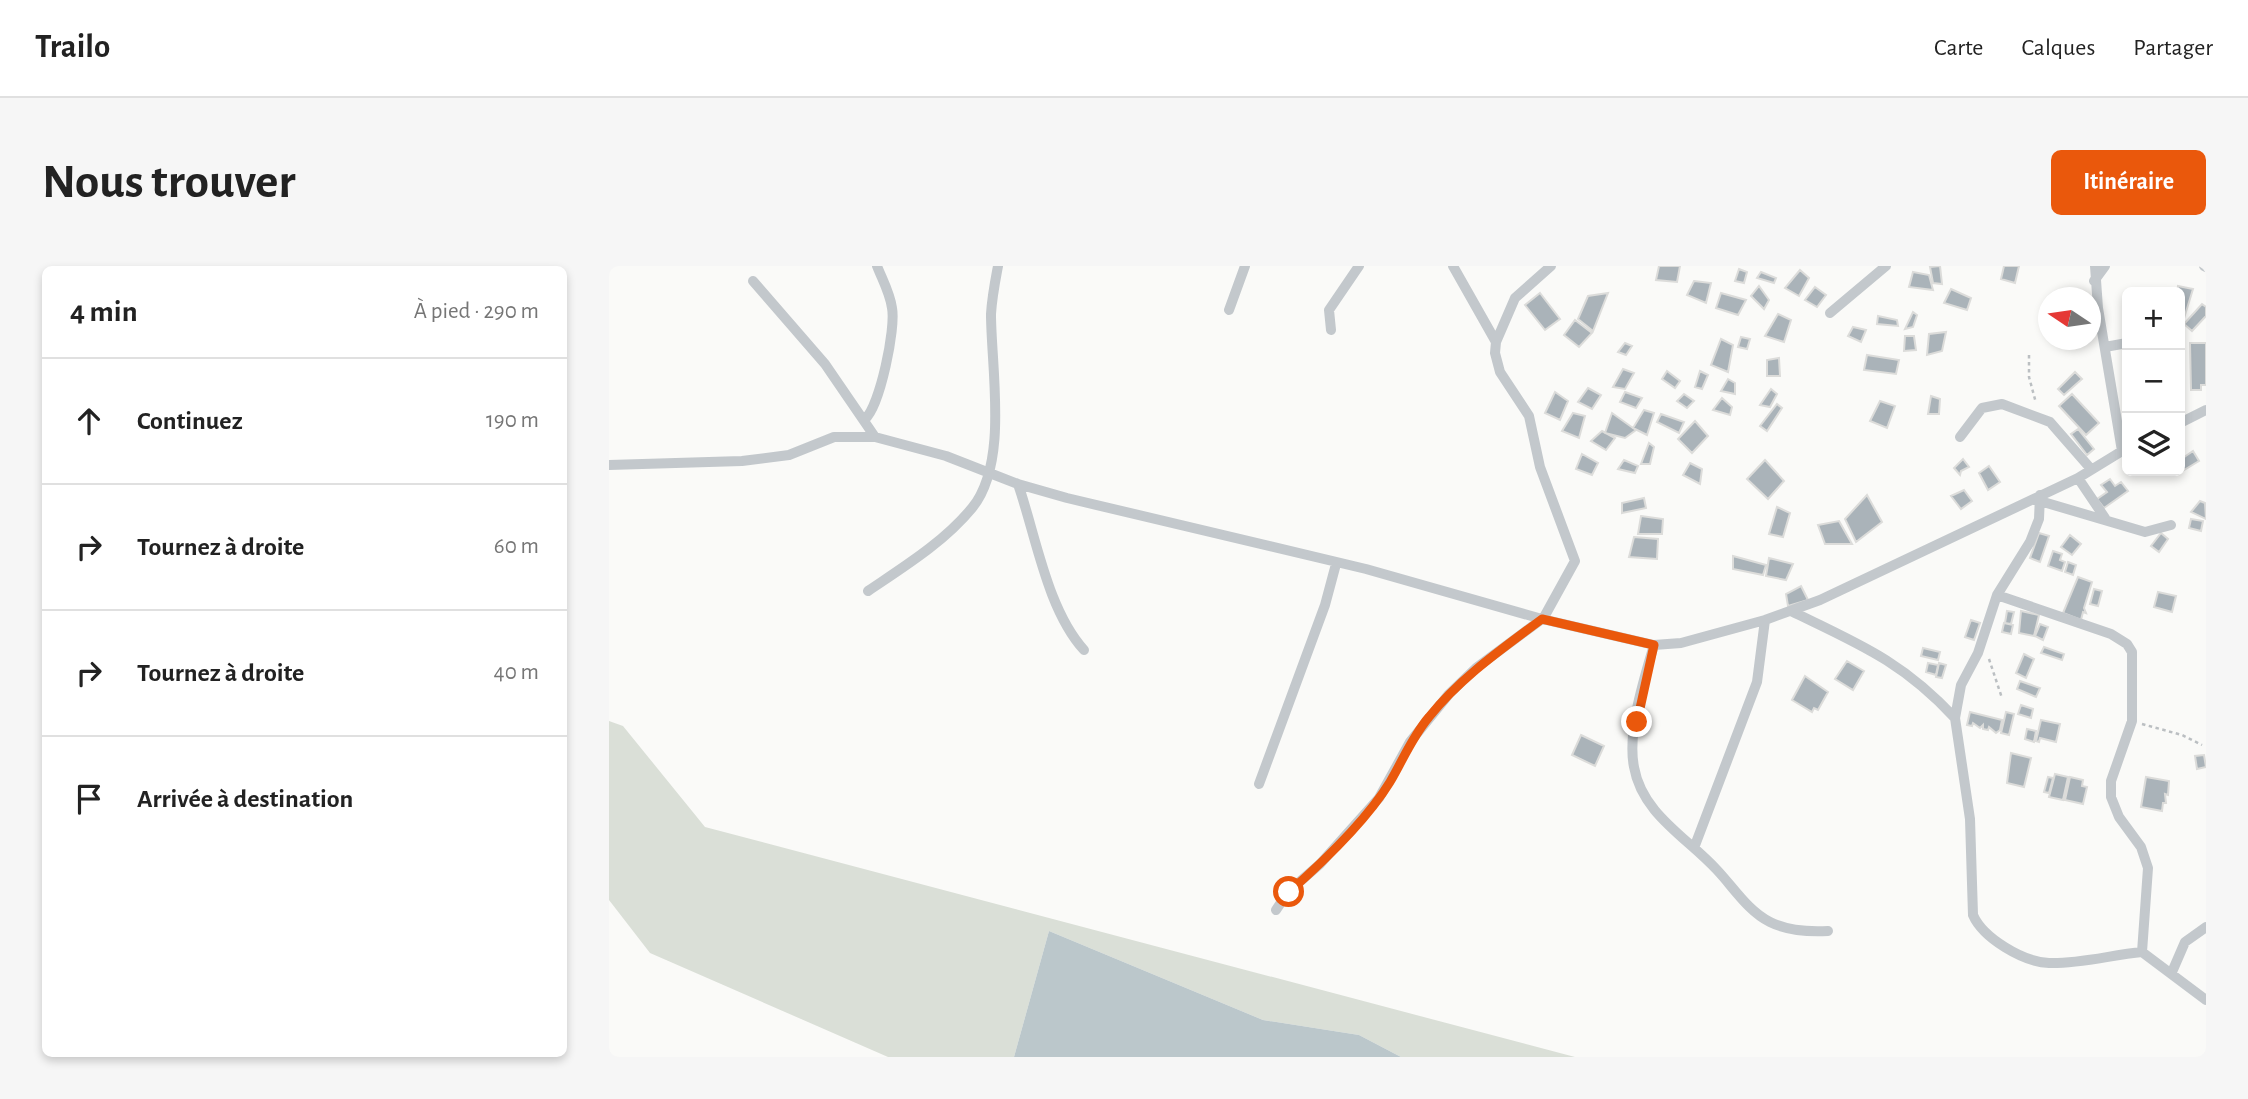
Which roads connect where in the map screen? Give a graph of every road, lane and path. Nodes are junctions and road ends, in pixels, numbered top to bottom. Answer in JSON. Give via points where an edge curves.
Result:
{"nodes":[{"id":1,"x":877,"y":266,"type":"edge"},
{"id":2,"x":998,"y":266,"type":"edge"},
{"id":3,"x":1245,"y":266,"type":"edge"},
{"id":4,"x":1359,"y":266,"type":"edge"},
{"id":5,"x":1453,"y":266,"type":"edge"},
{"id":6,"x":1551,"y":266,"type":"edge"},
{"id":7,"x":1886,"y":266,"type":"edge"},
{"id":8,"x":2095,"y":266,"type":"edge"},
{"id":9,"x":2105,"y":266,"type":"edge"},
{"id":10,"x":753,"y":281,"type":"dead end"},
{"id":11,"x":2094,"y":281,"type":"junction"},
{"id":12,"x":1229,"y":310,"type":"dead end"},
{"id":13,"x":1830,"y":313,"type":"dead end"},
{"id":14,"x":1331,"y":330,"type":"dead end"},
{"id":15,"x":1496,"y":342,"type":"junction"},
{"id":16,"x":2122,"y":344,"type":"edge"},
{"id":17,"x":2105,"y":347,"type":"junction"},
{"id":18,"x":2029,"y":355,"type":"dead end"},
{"id":19,"x":2036,"y":404,"type":"dead end"},
{"id":20,"x":2206,"y":410,"type":"edge"},
{"id":21,"x":2185,"y":418,"type":"edge"},
{"id":22,"x":865,"y":419,"type":"junction"},
{"id":23,"x":876,"y":437,"type":"junction"},
{"id":24,"x":1960,"y":437,"type":"dead end"},
{"id":25,"x":2122,"y":438,"type":"edge"},
{"id":26,"x":2122,"y":450,"type":"edge"},
{"id":27,"x":609,"y":465,"type":"edge"},
{"id":28,"x":2091,"y":469,"type":"junction"},
{"id":29,"x":990,"y":474,"type":"junction"},
{"id":30,"x":2078,"y":478,"type":"junction"},
{"id":31,"x":1018,"y":484,"type":"junction"},
{"id":32,"x":2040,"y":498,"type":"junction"},
{"id":33,"x":2105,"y":518,"type":"junction"},
{"id":34,"x":2171,"y":525,"type":"dead end"},
{"id":35,"x":1336,"y":564,"type":"junction"},
{"id":36,"x":868,"y":591,"type":"dead end"},
{"id":37,"x":1997,"y":594,"type":"junction"},
{"id":38,"x":1791,"y":611,"type":"junction"},
{"id":39,"x":1543,"y":619,"type":"junction"},
{"id":40,"x":1765,"y":620,"type":"junction"},
{"id":41,"x":1980,"y":644,"type":"junction"},
{"id":42,"x":1654,"y":645,"type":"junction"},
{"id":43,"x":1084,"y":649,"type":"dead end"},
{"id":44,"x":2003,"y":698,"type":"dead end"},
{"id":45,"x":1955,"y":718,"type":"junction"},
{"id":46,"x":2132,"y":721,"type":"junction"},
{"id":47,"x":2202,"y":745,"type":"dead end"},
{"id":48,"x":1259,"y":783,"type":"dead end"},
{"id":49,"x":1695,"y":848,"type":"junction"},
{"id":50,"x":1276,"y":910,"type":"dead end"},
{"id":51,"x":2206,"y":927,"type":"edge"},
{"id":52,"x":1828,"y":931,"type":"dead end"},
{"id":53,"x":2142,"y":952,"type":"junction"},
{"id":54,"x":2172,"y":972,"type":"junction"},
{"id":55,"x":2206,"y":1000,"type":"edge"}],
"edges":[{"from":1,"to":22,"type":"street","via":[[893,308],[892,323],[875,406]]},
{"from":2,"to":29,"type":"street","via":[[991,311],[994,424]]},
{"from":3,"to":12,"type":"street"},
{"from":4,"to":14,"type":"street","via":[[1329,310]]},
{"from":5,"to":15,"type":"street"},
{"from":6,"to":15,"type":"street","via":[[1515,298]]},
{"from":7,"to":13,"type":"street"},
{"from":8,"to":11,"type":"street"},
{"from":9,"to":11,"type":"street"},
{"from":10,"to":22,"type":"street","via":[[808,343]]},
{"from":11,"to":17,"type":"street"},
{"from":15,"to":39,"type":"street","via":[[1500,372],[1529,416],[1540,467],[1575,561]]},
{"from":16,"to":17,"type":"street"},
{"from":17,"to":25,"type":"street"},
{"from":18,"to":19,"type":"path"},
{"from":20,"to":21,"type":"street"},
{"from":22,"to":23,"type":"street"},
{"from":23,"to":27,"type":"street","via":[[834,436],[789,454],[742,461]]},
{"from":23,"to":29,"type":"street","via":[[946,456]]},
{"from":24,"to":28,"type":"street","via":[[1982,408],[2002,404],[2050,422]]},
{"from":26,"to":28,"type":"street"},
{"from":28,"to":30,"type":"street"},
{"from":29,"to":31,"type":"street"},
{"from":29,"to":36,"type":"street","via":[[974,506],[949,533]]},
{"from":30,"to":32,"type":"street"},
{"from":30,"to":33,"type":"street"},
{"from":31,"to":35,"type":"street"},
{"from":31,"to":43,"type":"street","via":[[1061,617]]},
{"from":32,"to":33,"type":"street"},
{"from":32,"to":37,"type":"street","via":[[2039,519],[2030,542]]},
{"from":32,"to":38,"type":"street"},
{"from":33,"to":34,"type":"street","via":[[2145,532]]},
{"from":35,"to":39,"type":"street"},
{"from":35,"to":48,"type":"street"},
{"from":37,"to":41,"type":"street"},
{"from":37,"to":46,"type":"street","via":[[2111,634],[2126,644],[2132,652]]},
{"from":38,"to":40,"type":"street"},
{"from":38,"to":45,"type":"street","via":[[1883,655],[1933,694]]},
{"from":39,"to":42,"type":"street"},
{"from":39,"to":50,"type":"street","via":[[1449,694],[1410,742],[1379,798]]},
{"from":40,"to":42,"type":"street","via":[[1681,643]]},
{"from":40,"to":49,"type":"street","via":[[1758,682]]},
{"from":41,"to":44,"type":"path"},
{"from":41,"to":45,"type":"street","via":[[1961,685]]},
{"from":42,"to":49,"type":"street","via":[[1640,699],[1634,768],[1667,826]]},
{"from":45,"to":53,"type":"street","via":[[1966,783],[1973,915],[1978,926],[2004,945],[2046,963]]},
{"from":46,"to":47,"type":"path"},
{"from":46,"to":53,"type":"street","via":[[2111,781],[2111,797],[2148,868]]},
{"from":49,"to":52,"type":"street","via":[[1758,916],[1790,929]]},
{"from":51,"to":54,"type":"street","via":[[2185,942]]},
{"from":53,"to":54,"type":"street"},
{"from":54,"to":55,"type":"street"}]}
